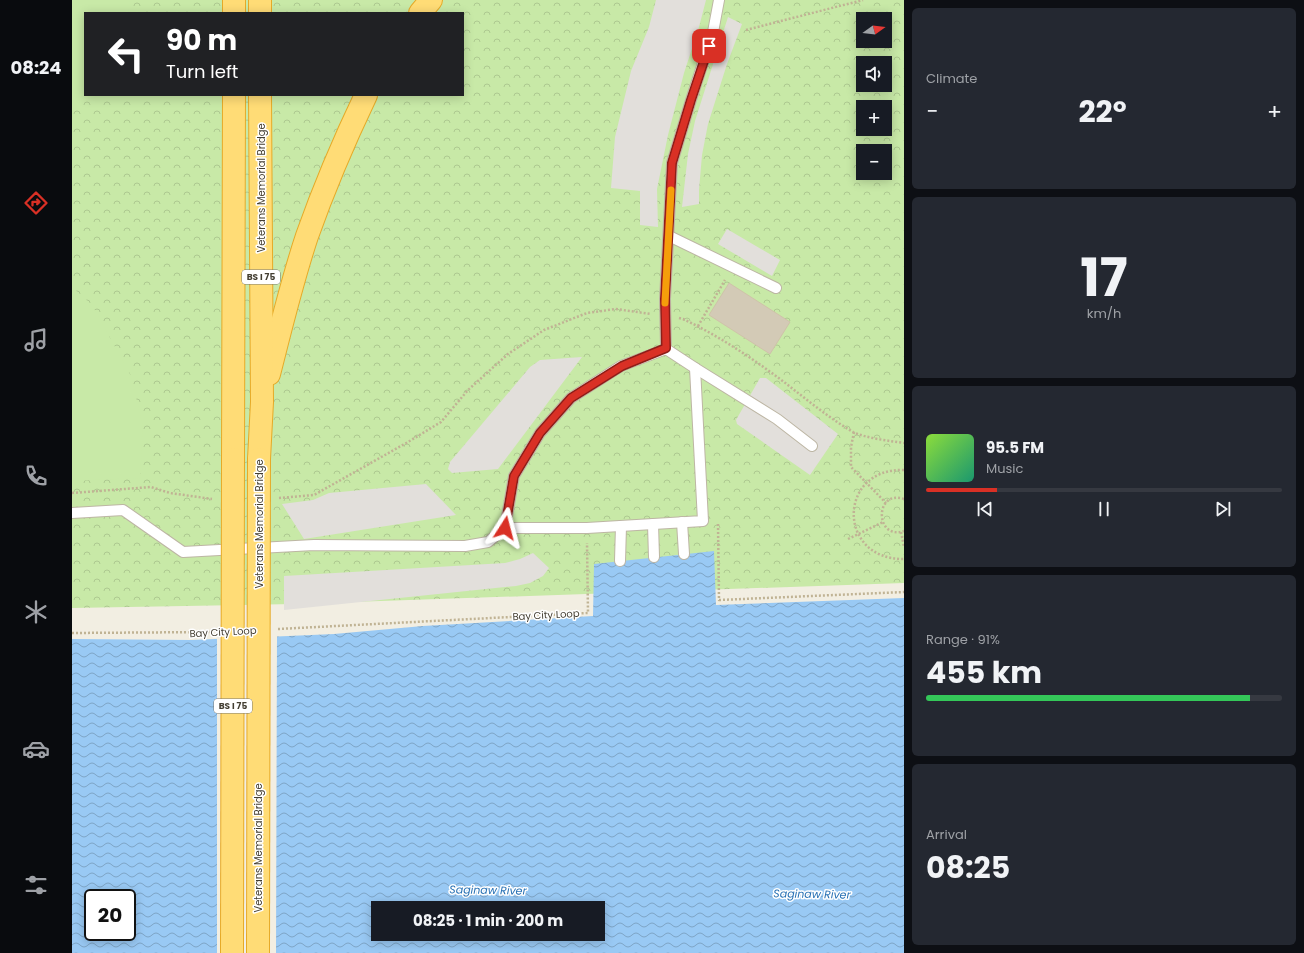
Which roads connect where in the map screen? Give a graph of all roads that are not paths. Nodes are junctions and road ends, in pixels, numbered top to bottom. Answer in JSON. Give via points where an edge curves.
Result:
{"nodes":[{"id":1,"x":234,"y":0,"type":"edge"},
{"id":2,"x":260,"y":0,"type":"edge"},
{"id":3,"x":432,"y":0,"type":"edge"},
{"id":4,"x":719,"y":0,"type":"edge"},
{"id":5,"x":234,"y":12,"type":"edge"},
{"id":6,"x":260,"y":12,"type":"edge"},
{"id":7,"x":421,"y":12,"type":"edge"},
{"id":8,"x":234,"y":96,"type":"edge"},
{"id":9,"x":260,"y":96,"type":"edge"},
{"id":10,"x":366,"y":96,"type":"edge"},
{"id":11,"x":669,"y":236,"type":"junction"},
{"id":12,"x":776,"y":288,"type":"dead end"},
{"id":13,"x":666,"y":348,"type":"junction"},
{"id":14,"x":695,"y":368,"type":"junction"},
{"id":15,"x":262,"y":402,"type":"junction"},
{"id":16,"x":812,"y":446,"type":"dead end"},
{"id":17,"x":72,"y":513,"type":"edge"},
{"id":18,"x":682,"y":522,"type":"junction"},
{"id":19,"x":653,"y":524,"type":"junction"},
{"id":20,"x":621,"y":526,"type":"junction"},
{"id":21,"x":505,"y":528,"type":"junction"},
{"id":22,"x":684,"y":554,"type":"dead end"},
{"id":23,"x":654,"y":558,"type":"dead end"},
{"id":24,"x":620,"y":561,"type":"dead end"},
{"id":25,"x":232,"y":953,"type":"edge"},
{"id":26,"x":258,"y":953,"type":"edge"}],
"edges":[{"from":1,"to":5,"type":"highway"},
{"from":2,"to":6,"type":"highway"},
{"from":3,"to":7,"type":"highway"},
{"from":4,"to":11,"type":"lane","via":[[713,32],[672,163]]},
{"from":8,"to":25,"type":"highway","number":"BS I 75","bridge":true},
{"from":9,"to":15,"type":"highway","name":"Veterans Memorial Bridge","number":"BS I 75"},
{"from":10,"to":15,"type":"highway","via":[[342,147],[308,236],[292,285]]},
{"from":11,"to":12,"type":"lane"},
{"from":11,"to":13,"type":"lane","via":[[665,299]]},
{"from":13,"to":14,"type":"lane"},
{"from":13,"to":21,"type":"lane","via":[[622,366],[571,398],[540,433],[514,476]]},
{"from":14,"to":16,"type":"lane","via":[[777,418]]},
{"from":14,"to":18,"type":"lane","via":[[703,521]]},
{"from":15,"to":26,"type":"highway","name":"Veterans Memorial Bridge","number":"BS I 75","bridge":true,"via":[[259,459]]},
{"from":17,"to":21,"type":"lane","via":[[123,510],[183,552],[314,545],[465,546],[488,542]]},
{"from":18,"to":19,"type":"lane"},
{"from":18,"to":22,"type":"lane"},
{"from":19,"to":20,"type":"lane"},
{"from":19,"to":23,"type":"lane"},
{"from":20,"to":21,"type":"lane"},
{"from":20,"to":24,"type":"lane"}]}
